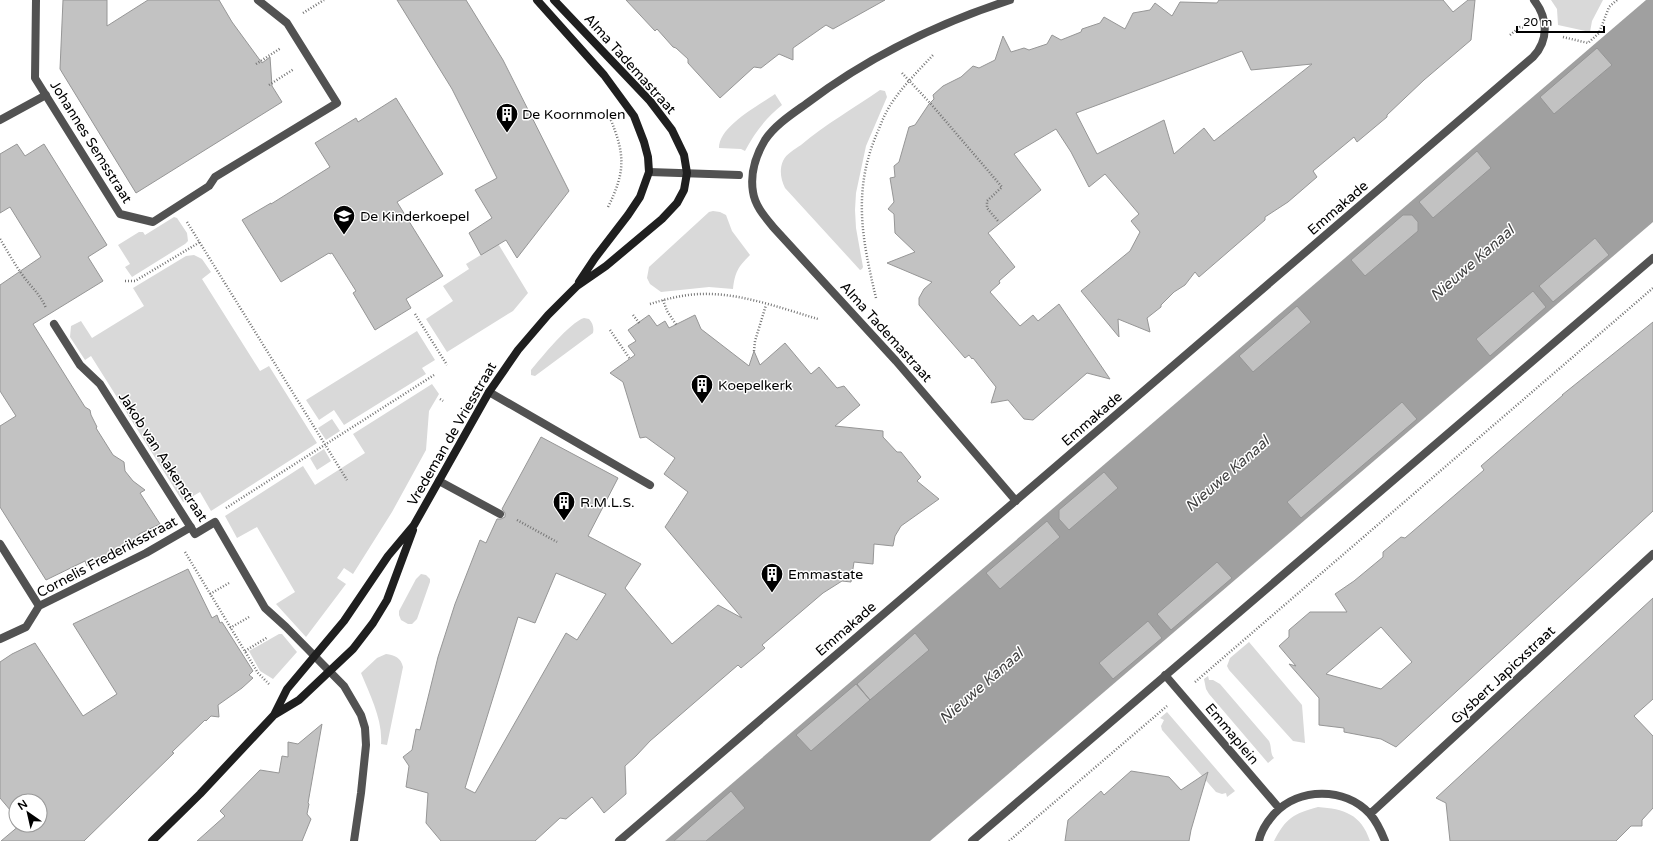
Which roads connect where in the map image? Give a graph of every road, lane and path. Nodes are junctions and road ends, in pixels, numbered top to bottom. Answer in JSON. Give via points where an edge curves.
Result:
{"nodes":[{"id":1,"x":36,"y":0,"type":"edge"},
{"id":2,"x":258,"y":0,"type":"edge"},
{"id":3,"x":324,"y":0,"type":"edge"},
{"id":4,"x":537,"y":0,"type":"edge"},
{"id":5,"x":554,"y":0,"type":"edge"},
{"id":6,"x":1010,"y":0,"type":"edge"},
{"id":7,"x":1534,"y":0,"type":"edge"},
{"id":8,"x":1617,"y":0,"type":"edge"},
{"id":9,"x":287,"y":23,"type":"junction"},
{"id":10,"x":1545,"y":32,"type":"junction"},
{"id":11,"x":1510,"y":35,"type":"dead end"},
{"id":12,"x":297,"y":39,"type":"junction"},
{"id":13,"x":933,"y":55,"type":"dead end"},
{"id":14,"x":310,"y":59,"type":"junction"},
{"id":15,"x":256,"y":64,"type":"dead end"},
{"id":16,"x":902,"y":72,"type":"dead end"},
{"id":17,"x":909,"y":81,"type":"junction"},
{"id":18,"x":269,"y":85,"type":"dead end"},
{"id":19,"x":46,"y":95,"type":"junction"},
{"id":20,"x":606,"y":111,"type":"dead end"},
{"id":21,"x":0,"y":120,"type":"edge"},
{"id":22,"x":648,"y":172,"type":"junction"},
{"id":23,"x":687,"y":173,"type":"junction"},
{"id":24,"x":739,"y":174,"type":"dead end"},
{"id":25,"x":177,"y":206,"type":"junction"},
{"id":26,"x":608,"y":208,"type":"dead end"},
{"id":27,"x":998,"y":221,"type":"dead end"},
{"id":28,"x":0,"y":239,"type":"edge"},
{"id":29,"x":200,"y":242,"type":"junction"},
{"id":30,"x":1653,"y":258,"type":"edge"},
{"id":31,"x":125,"y":281,"type":"dead end"},
{"id":32,"x":577,"y":286,"type":"junction"},
{"id":33,"x":1653,"y":288,"type":"edge"},
{"id":34,"x":876,"y":298,"type":"dead end"},
{"id":35,"x":663,"y":300,"type":"junction"},
{"id":36,"x":650,"y":304,"type":"dead end"},
{"id":37,"x":766,"y":304,"type":"junction"},
{"id":38,"x":415,"y":314,"type":"dead end"},
{"id":39,"x":633,"y":315,"type":"dead end"},
{"id":40,"x":818,"y":319,"type":"dead end"},
{"id":41,"x":54,"y":324,"type":"joint"},
{"id":42,"x":640,"y":324,"type":"dead end"},
{"id":43,"x":677,"y":326,"type":"dead end"},
{"id":44,"x":610,"y":330,"type":"dead end"},
{"id":45,"x":754,"y":351,"type":"dead end"},
{"id":46,"x":630,"y":359,"type":"dead end"},
{"id":47,"x":447,"y":366,"type":"dead end"},
{"id":48,"x":434,"y":375,"type":"dead end"},
{"id":49,"x":489,"y":392,"type":"junction"},
{"id":50,"x":325,"y":445,"type":"junction"},
{"id":51,"x":347,"y":480,"type":"dead end"},
{"id":52,"x":439,"y":481,"type":"junction"},
{"id":53,"x":650,"y":485,"type":"dead end"},
{"id":54,"x":1016,"y":501,"type":"junction"},
{"id":55,"x":500,"y":514,"type":"dead end"},
{"id":56,"x":513,"y":517,"type":"dead end"},
{"id":57,"x":215,"y":522,"type":"junction"},
{"id":58,"x":414,"y":525,"type":"junction"},
{"id":59,"x":191,"y":527,"type":"junction"},
{"id":60,"x":175,"y":536,"type":"junction"},
{"id":61,"x":557,"y":542,"type":"dead end"},
{"id":62,"x":0,"y":544,"type":"edge"},
{"id":63,"x":1653,"y":554,"type":"edge"},
{"id":64,"x":39,"y":606,"type":"junction"},
{"id":65,"x":286,"y":627,"type":"junction"},
{"id":66,"x":0,"y":639,"type":"edge"},
{"id":67,"x":245,"y":651,"type":"junction"},
{"id":68,"x":315,"y":656,"type":"junction"},
{"id":69,"x":330,"y":672,"type":"junction"},
{"id":70,"x":1165,"y":675,"type":"junction"},
{"id":71,"x":273,"y":687,"type":"dead end"},
{"id":72,"x":1181,"y":694,"type":"junction"},
{"id":73,"x":274,"y":716,"type":"junction"},
{"id":74,"x":1279,"y":808,"type":"junction"},
{"id":75,"x":1370,"y":814,"type":"junction"},
{"id":76,"x":152,"y":841,"type":"edge"},
{"id":77,"x":354,"y":841,"type":"edge"},
{"id":78,"x":619,"y":841,"type":"edge"},
{"id":79,"x":972,"y":841,"type":"edge"},
{"id":80,"x":1009,"y":841,"type":"edge"},
{"id":81,"x":1259,"y":841,"type":"edge"},
{"id":82,"x":1385,"y":841,"type":"edge"}],
"edges":[{"from":1,"to":19,"type":"street","name":"Johannes Semsstraat","via":[[35,78]]},
{"from":2,"to":9,"type":"street"},
{"from":3,"to":9,"type":"path"},
{"from":4,"to":22,"type":"street","name":"Alma Tademastraat","via":[[604,75],[634,116],[648,157]]},
{"from":5,"to":23,"type":"street","name":"Alma Tademastraat","via":[[650,101],[672,130],[684,155]]},
{"from":6,"to":54,"type":"street","name":"Alma Tademastraat","via":[[924,33],[843,78],[774,130],[759,151],[752,175],[754,199],[762,213],[891,356]]},
{"from":7,"to":10,"type":"street","name":"Emmakade","via":[[1542,13]]},
{"from":8,"to":10,"type":"path","via":[[1609,7],[1599,33],[1588,42]]},
{"from":9,"to":12,"type":"street"},
{"from":10,"to":11,"type":"path","via":[[1520,27]]},
{"from":10,"to":54,"type":"street","name":"Emmakade","via":[[1541,49],[1533,57]]},
{"from":12,"to":14,"type":"street"},
{"from":12,"to":15,"type":"path"},
{"from":13,"to":17,"type":"path"},
{"from":14,"to":18,"type":"path"},
{"from":14,"to":25,"type":"street","name":"Johannes Semsstraat","via":[[337,103],[215,177],[209,186]]},
{"from":16,"to":17,"type":"path"},
{"from":17,"to":27,"type":"path","via":[[1002,187],[987,201],[987,208]]},
{"from":17,"to":34,"type":"path","via":[[884,117],[870,147],[863,178],[860,208],[864,247]]},
{"from":19,"to":21,"type":"street"},
{"from":19,"to":25,"type":"street","name":"Johannes Semsstraat","via":[[120,214],[153,222]]},
{"from":20,"to":26,"type":"path","via":[[621,147],[622,157],[620,177]]},
{"from":22,"to":23,"type":"street"},
{"from":22,"to":32,"type":"street","name":"Vredeman de Vriesstraat","via":[[640,197]]},
{"from":23,"to":24,"type":"street"},
{"from":23,"to":32,"type":"street","name":"Vredeman de Vriesstraat","via":[[684,190],[677,203],[662,219],[606,266]]},
{"from":25,"to":29,"type":"path"},
{"from":28,"to":41,"type":"path","via":[[24,277],[42,299]]},
{"from":29,"to":31,"type":"path","via":[[135,281]]},
{"from":29,"to":50,"type":"path"},
{"from":30,"to":70,"type":"street"},
{"from":32,"to":49,"type":"street","name":"Vredeman de Vriesstraat","via":[[518,350]]},
{"from":33,"to":72,"type":"path"},
{"from":35,"to":36,"type":"path"},
{"from":35,"to":37,"type":"path","via":[[709,294]]},
{"from":35,"to":43,"type":"path"},
{"from":37,"to":40,"type":"path"},
{"from":37,"to":45,"type":"path"},
{"from":38,"to":47,"type":"path"},
{"from":39,"to":42,"type":"path"},
{"from":41,"to":59,"type":"street","name":"Jakob van Aakenstraat","via":[[80,365],[100,384]]},
{"from":44,"to":46,"type":"path"},
{"from":48,"to":50,"type":"path"},
{"from":49,"to":52,"type":"street","name":"Vredeman de Vriesstraat"},
{"from":49,"to":53,"type":"street"},
{"from":50,"to":51,"type":"path"},
{"from":50,"to":57,"type":"path","via":[[222,511]]},
{"from":52,"to":55,"type":"street"},
{"from":52,"to":58,"type":"street","name":"Vredeman de Vriesstraat"},
{"from":54,"to":78,"type":"street","name":"Emmakade"},
{"from":56,"to":61,"type":"path"},
{"from":57,"to":59,"type":"street","name":"Jakob van Aakenstraat","via":[[195,534]]},
{"from":57,"to":65,"type":"street","name":"Jakob van Aakenstraat","via":[[265,608]]},
{"from":58,"to":68,"type":"street","name":"Vredeman de Vriesstraat","via":[[388,556],[348,615]]},
{"from":58,"to":69,"type":"street","name":"Vredeman de Vriesstraat","via":[[388,600],[363,636]]},
{"from":59,"to":60,"type":"street","name":"Cornelis Frederiksstraat"},
{"from":60,"to":64,"type":"street","name":"Cornelis Frederiksstraat","via":[[146,554]]},
{"from":60,"to":67,"type":"path"},
{"from":62,"to":64,"type":"street"},
{"from":63,"to":75,"type":"street","name":"Gysbert Japicxstraat"},
{"from":64,"to":66,"type":"street","name":"Cornelis Frederiksstraat","via":[[26,627]]},
{"from":65,"to":67,"type":"path"},
{"from":65,"to":68,"type":"street","name":"Jakob van Aakenstraat"},
{"from":67,"to":71,"type":"path","via":[[258,673]]},
{"from":68,"to":69,"type":"street","name":"Jakob van Aakenstraat"},
{"from":68,"to":73,"type":"street","name":"Vredeman de Vriesstraat","via":[[287,689]]},
{"from":69,"to":73,"type":"street","name":"Vredeman de Vriesstraat","via":[[299,700]]},
{"from":69,"to":77,"type":"street","via":[[344,686],[356,704],[365,728],[362,787]]},
{"from":70,"to":72,"type":"street","name":"Emmaplein"},
{"from":70,"to":79,"type":"street"},
{"from":72,"to":74,"type":"street","name":"Emmaplein"},
{"from":72,"to":80,"type":"path"},
{"from":73,"to":76,"type":"street"},
{"from":74,"to":75,"type":"street","via":[[1294,799],[1326,793],[1343,796]]},
{"from":74,"to":81,"type":"street","via":[[1267,821]]},
{"from":75,"to":82,"type":"street"}]}
